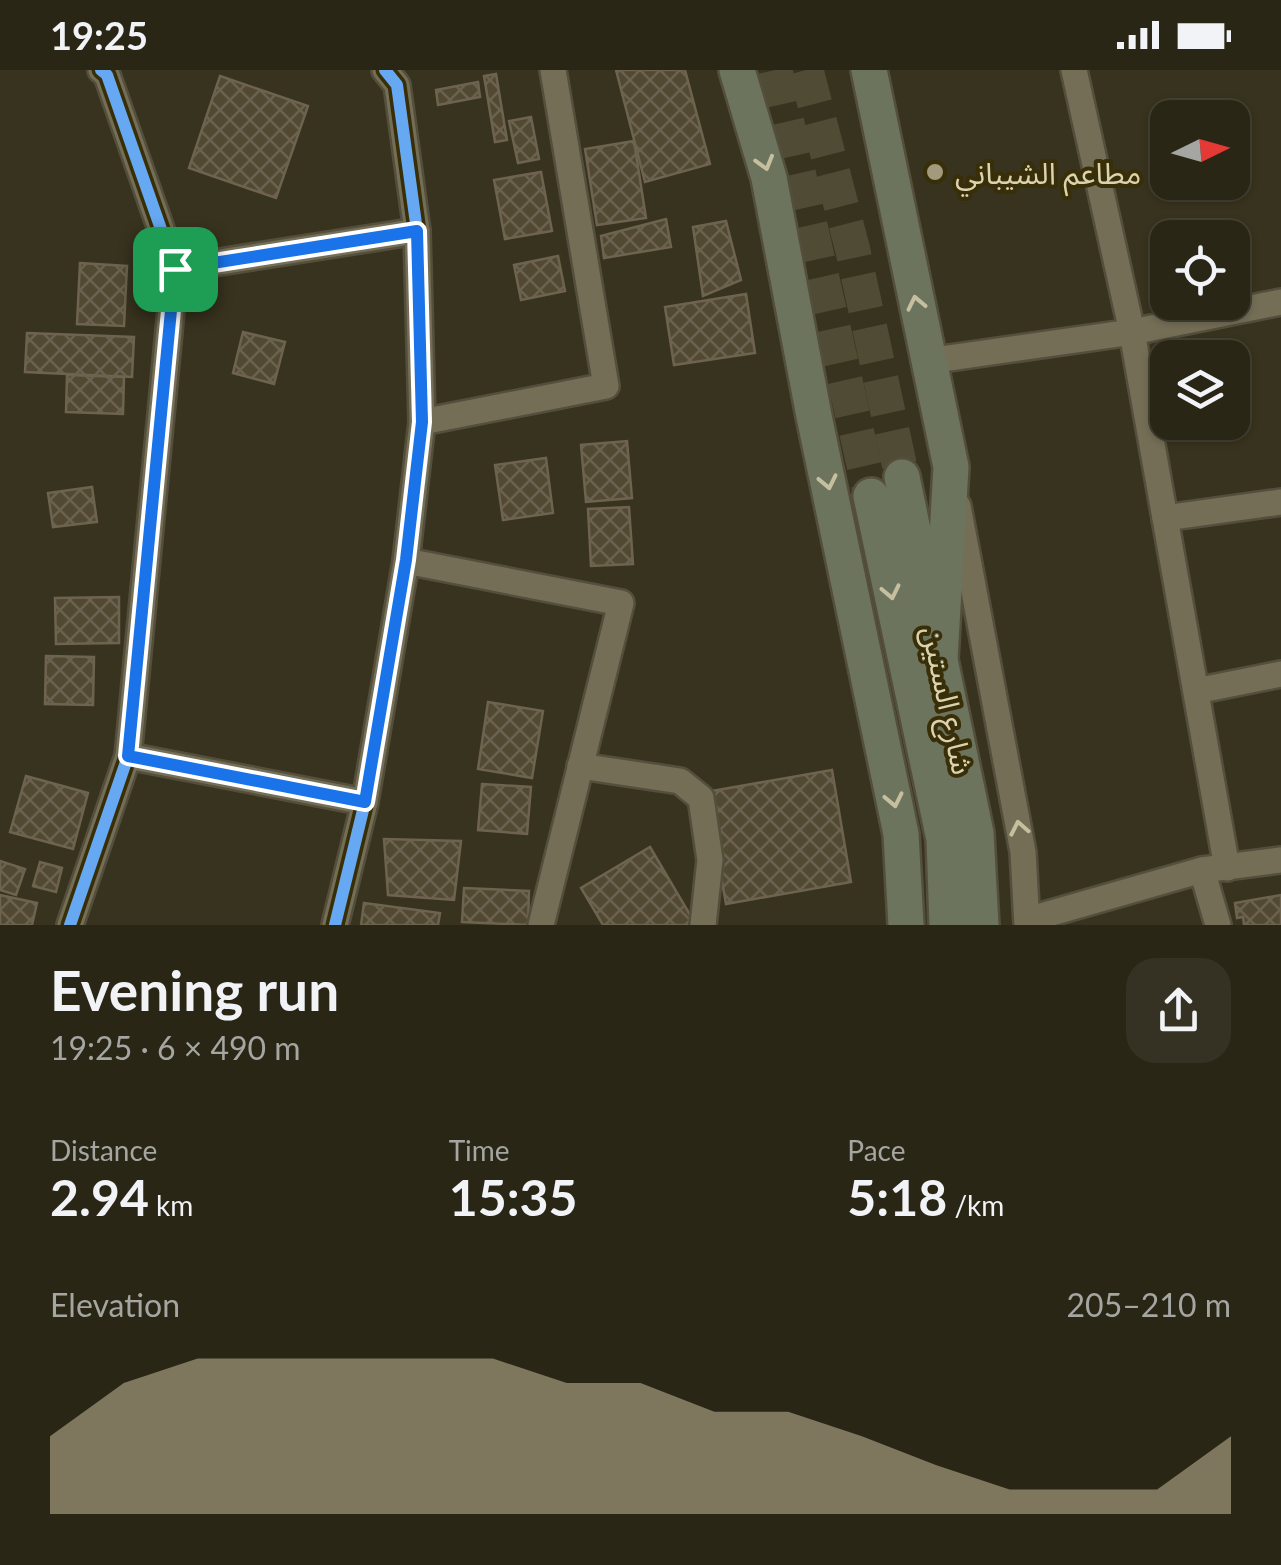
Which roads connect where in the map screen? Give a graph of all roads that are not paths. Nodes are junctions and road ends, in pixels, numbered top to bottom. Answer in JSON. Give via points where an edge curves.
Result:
{"nodes":[{"id":1,"x":385,"y":70,"type":"edge"},
{"id":2,"x":553,"y":70,"type":"edge"},
{"id":3,"x":737,"y":70,"type":"edge"},
{"id":4,"x":868,"y":70,"type":"edge"},
{"id":5,"x":1074,"y":70,"type":"edge"},
{"id":6,"x":106,"y":72,"type":"edge"},
{"id":7,"x":417,"y":231,"type":"junction"},
{"id":8,"x":175,"y":269,"type":"junction"},
{"id":9,"x":1281,"y":302,"type":"edge"},
{"id":10,"x":1132,"y":332,"type":"junction"},
{"id":11,"x":928,"y":361,"type":"junction"},
{"id":12,"x":422,"y":422,"type":"junction"},
{"id":13,"x":951,"y":467,"type":"junction"},
{"id":14,"x":902,"y":478,"type":"tunnel mouth"},
{"id":15,"x":871,"y":496,"type":"tunnel mouth"},
{"id":16,"x":1281,"y":502,"type":"edge"},
{"id":17,"x":1165,"y":518,"type":"junction"},
{"id":18,"x":406,"y":560,"type":"junction"},
{"id":19,"x":940,"y":660,"type":"junction"},
{"id":20,"x":1281,"y":674,"type":"edge"},
{"id":21,"x":1196,"y":690,"type":"junction"},
{"id":22,"x":128,"y":756,"type":"junction"},
{"id":23,"x":580,"y":766,"type":"junction"},
{"id":24,"x":365,"y":802,"type":"junction"},
{"id":25,"x":1281,"y":860,"type":"edge"},
{"id":26,"x":1214,"y":869,"type":"junction"},
{"id":27,"x":1027,"y":923,"type":"edge"},
{"id":28,"x":70,"y":925,"type":"edge"},
{"id":29,"x":335,"y":925,"type":"edge"},
{"id":30,"x":542,"y":925,"type":"edge"},
{"id":31,"x":703,"y":925,"type":"edge"},
{"id":32,"x":906,"y":925,"type":"edge"},
{"id":33,"x":946,"y":925,"type":"edge"},
{"id":34,"x":981,"y":925,"type":"edge"},
{"id":35,"x":1218,"y":925,"type":"edge"}],
"edges":[{"from":1,"to":7,"type":"street","via":[[398,86]]},
{"from":2,"to":12,"type":"street","via":[[606,386]]},
{"from":3,"to":32,"type":"highway","one_way":true,"via":[[769,178],[902,834]]},
{"from":11,"to":4,"type":"highway","one_way":true},
{"from":5,"to":10,"type":"street"},
{"from":6,"to":8,"type":"street"},
{"from":7,"to":8,"type":"street"},
{"from":7,"to":12,"type":"street"},
{"from":8,"to":22,"type":"street"},
{"from":9,"to":10,"type":"street"},
{"from":10,"to":11,"type":"street"},
{"from":10,"to":17,"type":"street"},
{"from":11,"to":13,"type":"highway"},
{"from":12,"to":18,"type":"street"},
{"from":13,"to":19,"type":"highway"},
{"from":27,"to":13,"type":"street","one_way":true,"via":[[1024,852]]},
{"from":14,"to":19,"type":"highway","name":"شارع الستين"},
{"from":15,"to":33,"type":"highway","name":"شارع الستين","one_way":true,"via":[[944,839]]},
{"from":16,"to":17,"type":"street"},
{"from":17,"to":21,"type":"street"},
{"from":18,"to":23,"type":"street","via":[[621,603]]},
{"from":18,"to":24,"type":"street"},
{"from":19,"to":34,"type":"highway","name":"شارع الستين","via":[[976,833]]},
{"from":20,"to":21,"type":"street"},
{"from":21,"to":26,"type":"street"},
{"from":22,"to":24,"type":"street"},
{"from":22,"to":28,"type":"street"},
{"from":23,"to":30,"type":"street"},
{"from":23,"to":31,"type":"street","via":[[680,781],[700,798],[710,860]]},
{"from":24,"to":29,"type":"street"},
{"from":25,"to":26,"type":"street"},
{"from":26,"to":27,"type":"street"},
{"from":26,"to":35,"type":"street"}]}
